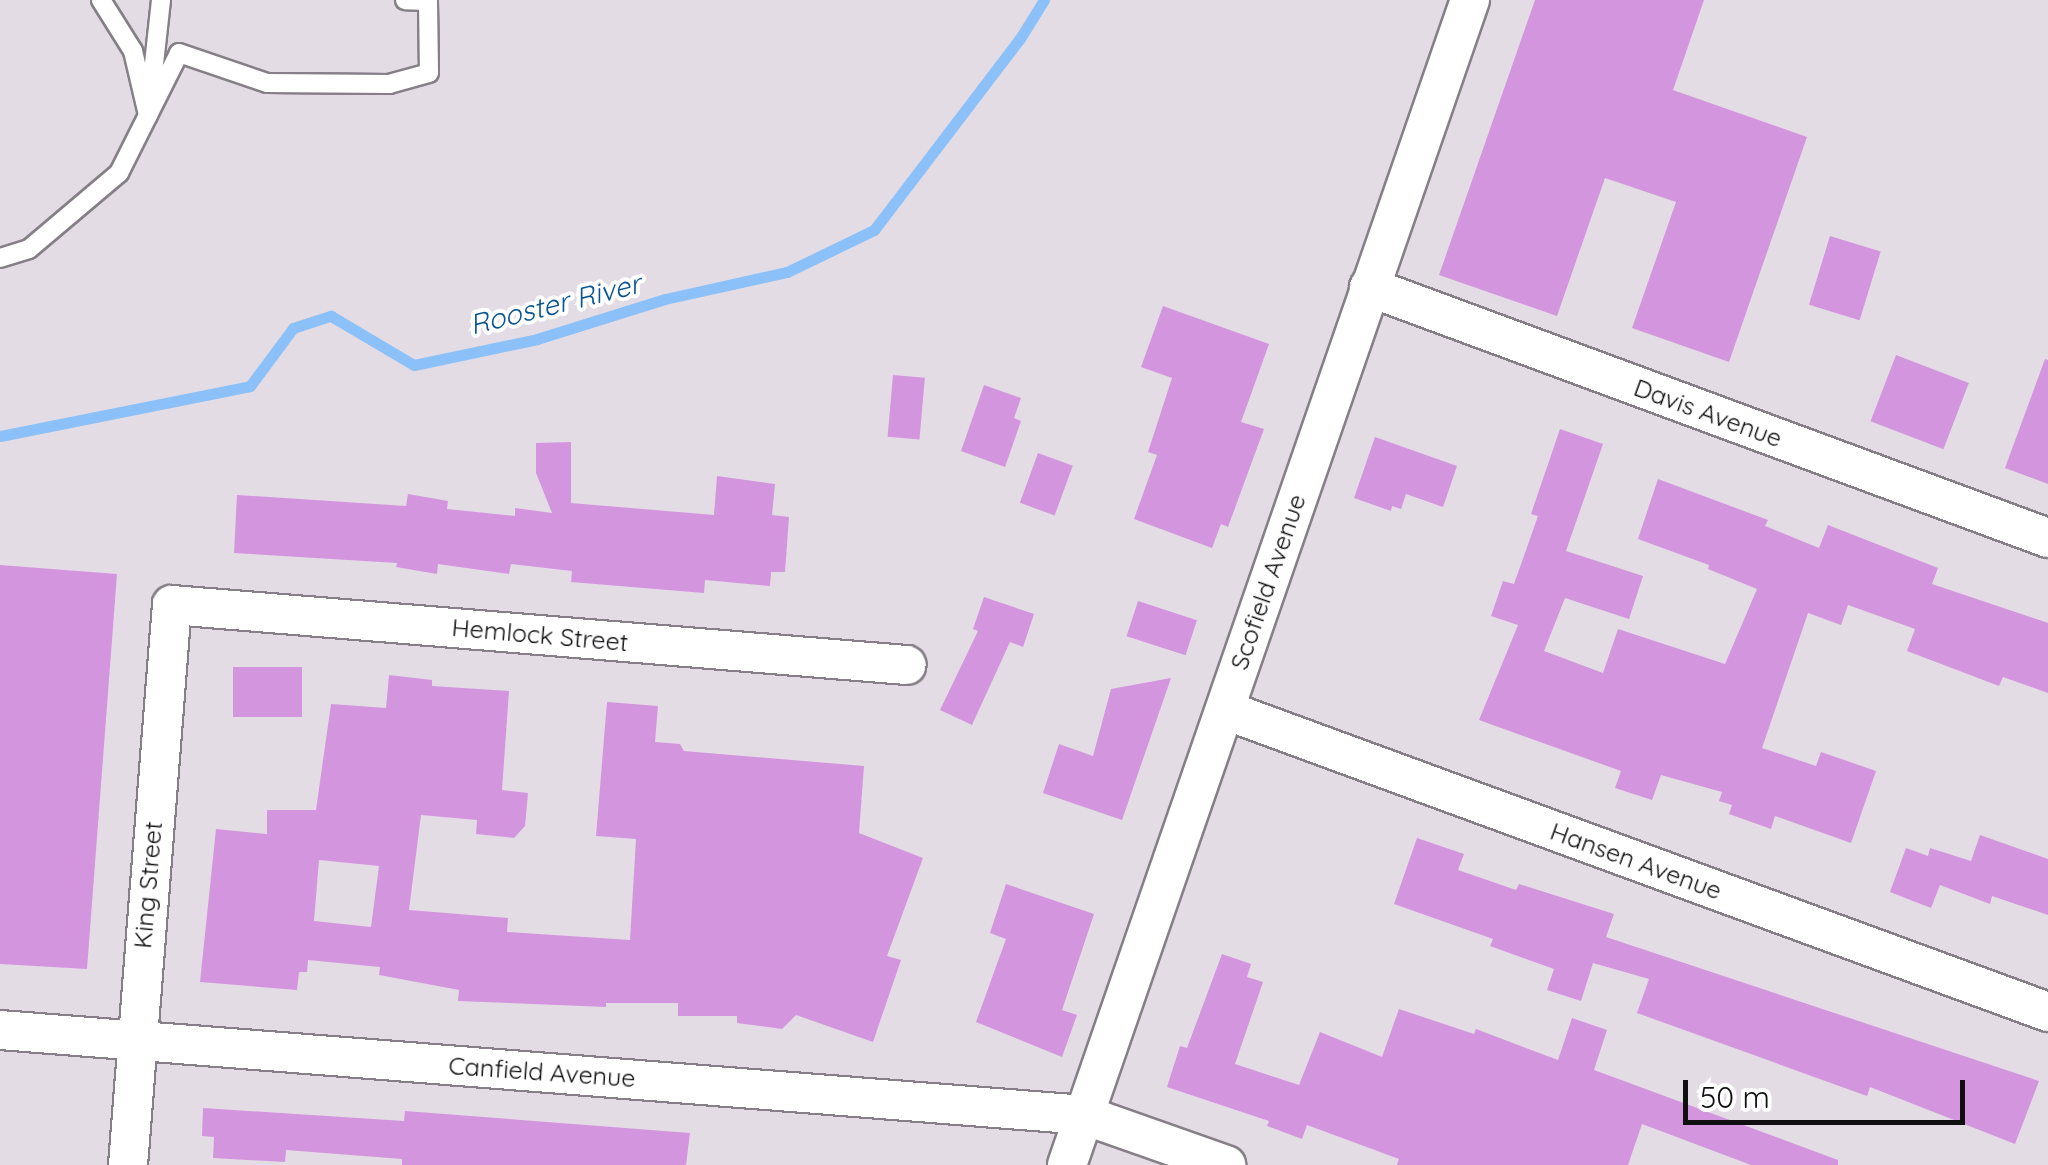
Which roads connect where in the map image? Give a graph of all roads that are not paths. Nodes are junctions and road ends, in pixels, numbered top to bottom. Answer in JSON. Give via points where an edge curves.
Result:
{"nodes":[{"id":1,"x":102,"y":0,"type":"edge"},
{"id":2,"x":161,"y":0,"type":"edge"},
{"id":3,"x":405,"y":0,"type":"edge"},
{"id":4,"x":428,"y":0,"type":"edge"},
{"id":5,"x":1470,"y":0,"type":"edge"},
{"id":6,"x":148,"y":116,"type":"junction"},
{"id":7,"x":0,"y":258,"type":"edge"},
{"id":8,"x":1368,"y":288,"type":"junction"},
{"id":9,"x":2048,"y":538,"type":"edge"},
{"id":10,"x":172,"y":604,"type":"joint"},
{"id":11,"x":908,"y":665,"type":"dead end"},
{"id":12,"x":1225,"y":710,"type":"junction"},
{"id":13,"x":2048,"y":1012,"type":"edge"},
{"id":14,"x":0,"y":1030,"type":"edge"},
{"id":15,"x":135,"y":1040,"type":"junction"},
{"id":16,"x":1084,"y":1115,"type":"junction"},
{"id":17,"x":128,"y":1165,"type":"edge"},
{"id":18,"x":1067,"y":1165,"type":"edge"},
{"id":19,"x":1226,"y":1165,"type":"edge"}],
"edges":[{"from":1,"to":6,"type":"lane","via":[[133,51]]},
{"from":2,"to":6,"type":"lane"},
{"from":3,"to":4,"type":"lane"},
{"from":4,"to":6,"type":"lane","via":[[429,72],[389,84],[267,83],[180,53]]},
{"from":5,"to":8,"type":"street","name":"Scofield Avenue"},
{"from":6,"to":7,"type":"lane","via":[[119,173],[29,249]]},
{"from":8,"to":9,"type":"street","name":"Davis Avenue"},
{"from":8,"to":12,"type":"street","name":"Scofield Avenue"},
{"from":10,"to":11,"type":"street","name":"Hemlock Street"},
{"from":10,"to":15,"type":"street","name":"King Street"},
{"from":12,"to":13,"type":"street","name":"Hansen Avenue"},
{"from":12,"to":16,"type":"street","name":"Scofield Avenue"},
{"from":14,"to":15,"type":"street","name":"Canfield Avenue"},
{"from":15,"to":16,"type":"street","name":"Canfield Avenue"},
{"from":15,"to":17,"type":"street","name":"King Street"},
{"from":16,"to":18,"type":"street","name":"Scofield Avenue"},
{"from":16,"to":19,"type":"street","name":"Canfield Avenue"}]}
